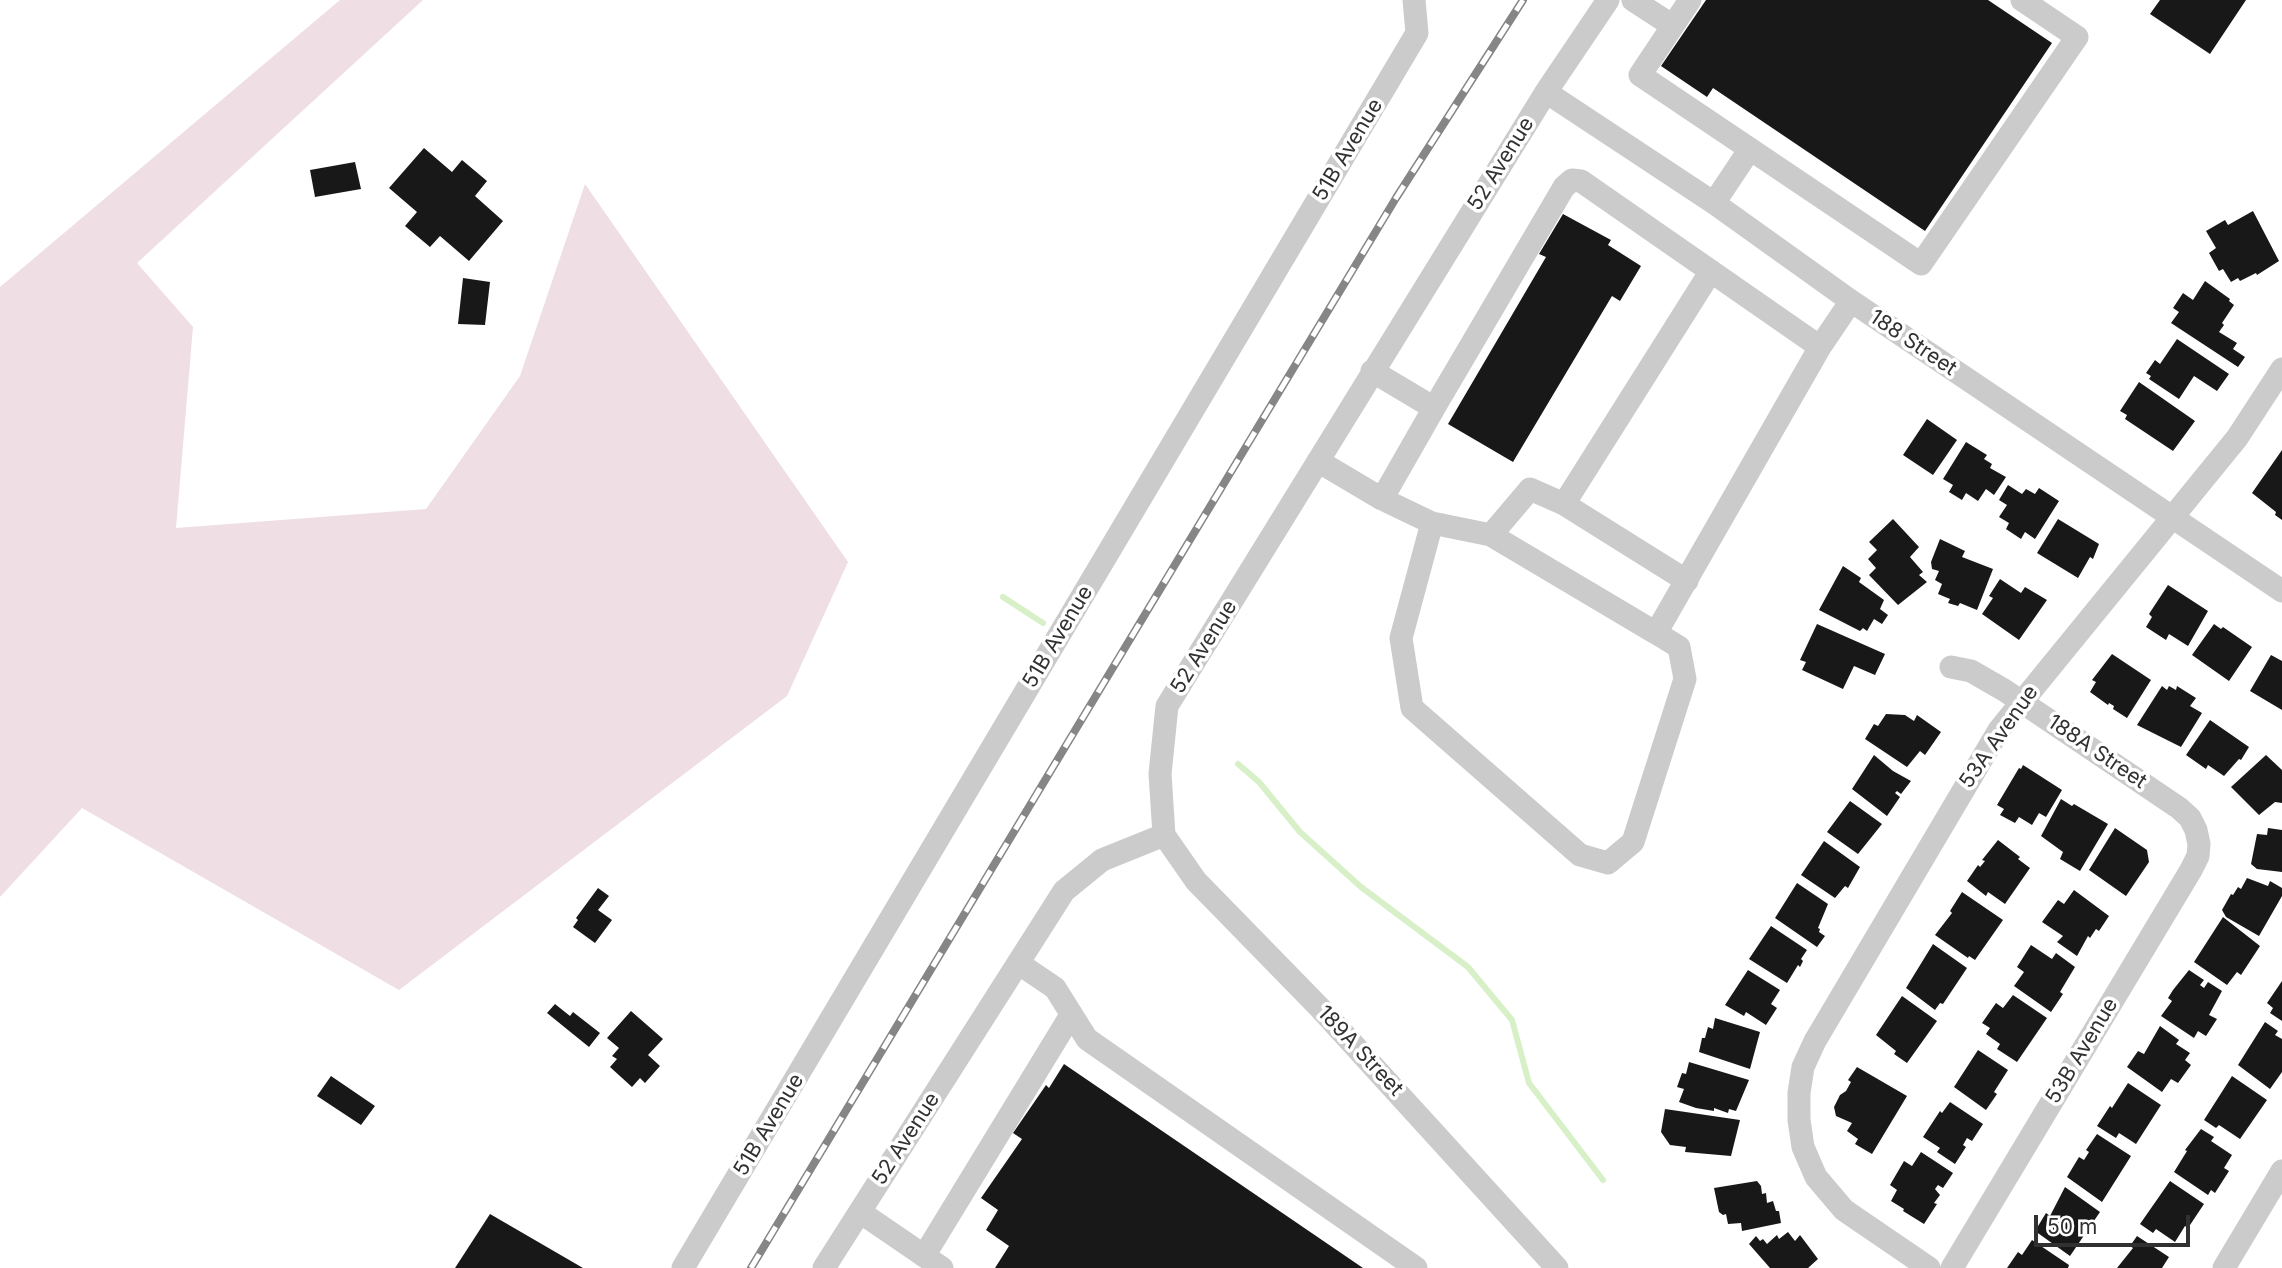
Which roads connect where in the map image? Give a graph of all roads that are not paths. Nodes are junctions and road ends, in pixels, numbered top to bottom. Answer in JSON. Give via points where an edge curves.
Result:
{"nodes":[{"id":1,"x":1608,"y":0,"type":"edge"},
{"id":2,"x":1633,"y":0,"type":"edge"},
{"id":3,"x":1690,"y":0,"type":"edge"},
{"id":4,"x":2022,"y":0,"type":"edge"},
{"id":5,"x":1414,"y":1,"type":"edge"},
{"id":6,"x":1673,"y":26,"type":"junction"},
{"id":7,"x":1546,"y":92,"type":"junction"},
{"id":8,"x":1750,"y":149,"type":"junction"},
{"id":9,"x":1714,"y":203,"type":"junction"},
{"id":10,"x":1711,"y":271,"type":"junction"},
{"id":11,"x":1851,"y":302,"type":"junction"},
{"id":12,"x":1820,"y":347,"type":"junction"},
{"id":13,"x":2282,"y":369,"type":"edge"},
{"id":14,"x":1372,"y":371,"type":"junction"},
{"id":15,"x":1434,"y":408,"type":"junction"},
{"id":16,"x":1318,"y":461,"type":"junction"},
{"id":17,"x":1382,"y":499,"type":"junction"},
{"id":18,"x":1564,"y":504,"type":"junction"},
{"id":19,"x":2173,"y":516,"type":"junction"},
{"id":20,"x":1432,"y":523,"type":"junction"},
{"id":21,"x":1491,"y":536,"type":"junction"},
{"id":22,"x":1687,"y":581,"type":"junction"},
{"id":23,"x":2282,"y":591,"type":"edge"},
{"id":24,"x":1656,"y":633,"type":"junction"},
{"id":25,"x":1951,"y":667,"type":"dead end"},
{"id":26,"x":2021,"y":701,"type":"junction"},
{"id":27,"x":2196,"y":830,"type":"joint"},
{"id":28,"x":1164,"y":835,"type":"junction"},
{"id":29,"x":1018,"y":963,"type":"junction"},
{"id":30,"x":1071,"y":1015,"type":"junction"},
{"id":31,"x":2282,"y":1171,"type":"edge"},
{"id":32,"x":860,"y":1212,"type":"junction"},
{"id":33,"x":933,"y":1262,"type":"edge"},
{"id":34,"x":683,"y":1268,"type":"edge"},
{"id":35,"x":824,"y":1268,"type":"edge"},
{"id":36,"x":1416,"y":1268,"type":"edge"},
{"id":37,"x":1557,"y":1268,"type":"edge"},
{"id":38,"x":1929,"y":1268,"type":"edge"},
{"id":39,"x":1952,"y":1268,"type":"edge"},
{"id":40,"x":2224,"y":1268,"type":"edge"}],
"edges":[{"from":1,"to":7,"type":"street","name":"52 Avenue"},
{"from":2,"to":6,"type":"street"},
{"from":3,"to":6,"type":"street"},
{"from":4,"to":8,"type":"street","via":[[2077,37],[1921,264]]},
{"from":5,"to":34,"type":"street","name":"51B Avenue","via":[[1417,33]]},
{"from":6,"to":8,"type":"street","via":[[1640,75]]},
{"from":7,"to":9,"type":"street","name":"188 Street"},
{"from":7,"to":14,"type":"street","name":"52 Avenue"},
{"from":8,"to":9,"type":"street"},
{"from":9,"to":11,"type":"street","name":"188 Street"},
{"from":10,"to":12,"type":"street"},
{"from":10,"to":15,"type":"street","via":[[1581,181],[1572,180]]},
{"from":10,"to":18,"type":"street"},
{"from":11,"to":12,"type":"street"},
{"from":11,"to":19,"type":"street","name":"188 Street"},
{"from":12,"to":22,"type":"street"},
{"from":13,"to":19,"type":"street","name":"53A Avenue","via":[[2237,438]]},
{"from":14,"to":15,"type":"street"},
{"from":14,"to":16,"type":"street","name":"52 Avenue"},
{"from":15,"to":17,"type":"street"},
{"from":16,"to":17,"type":"street"},
{"from":16,"to":28,"type":"street","name":"52 Avenue","via":[[1167,706],[1160,774]]},
{"from":17,"to":20,"type":"street"},
{"from":18,"to":21,"type":"street","via":[[1530,489]]},
{"from":18,"to":22,"type":"street"},
{"from":19,"to":23,"type":"street","name":"188 Street"},
{"from":19,"to":26,"type":"street","name":"53A Avenue"},
{"from":20,"to":21,"type":"street"},
{"from":20,"to":24,"type":"street","via":[[1401,638],[1412,708],[1580,855],[1608,863],[1633,842],[1685,679],[1679,647]]},
{"from":21,"to":24,"type":"street"},
{"from":22,"to":24,"type":"street"},
{"from":25,"to":26,"type":"street","name":"188A Street","via":[[1971,671]]},
{"from":26,"to":27,"type":"street","name":"188A Street","via":[[2179,808]]},
{"from":26,"to":38,"type":"street","name":"53A Avenue","via":[[1974,770],[1803,1067],[1799,1120],[1803,1147],[1816,1177],[1844,1210]]},
{"from":27,"to":39,"type":"street","name":"53B Avenue","via":[[2198,856],[2191,870]]},
{"from":28,"to":29,"type":"street","name":"52 Avenue","via":[[1102,860],[1064,891]]},
{"from":28,"to":37,"type":"street","name":"189A Street","via":[[1196,881],[1320,1008]]},
{"from":29,"to":30,"type":"street","via":[[1055,988]]},
{"from":29,"to":32,"type":"street","name":"52 Avenue"},
{"from":30,"to":33,"type":"street"},
{"from":30,"to":36,"type":"street","via":[[1087,1039]]},
{"from":31,"to":40,"type":"street"},
{"from":32,"to":33,"type":"street"},
{"from":32,"to":35,"type":"street","name":"52 Avenue"}]}
